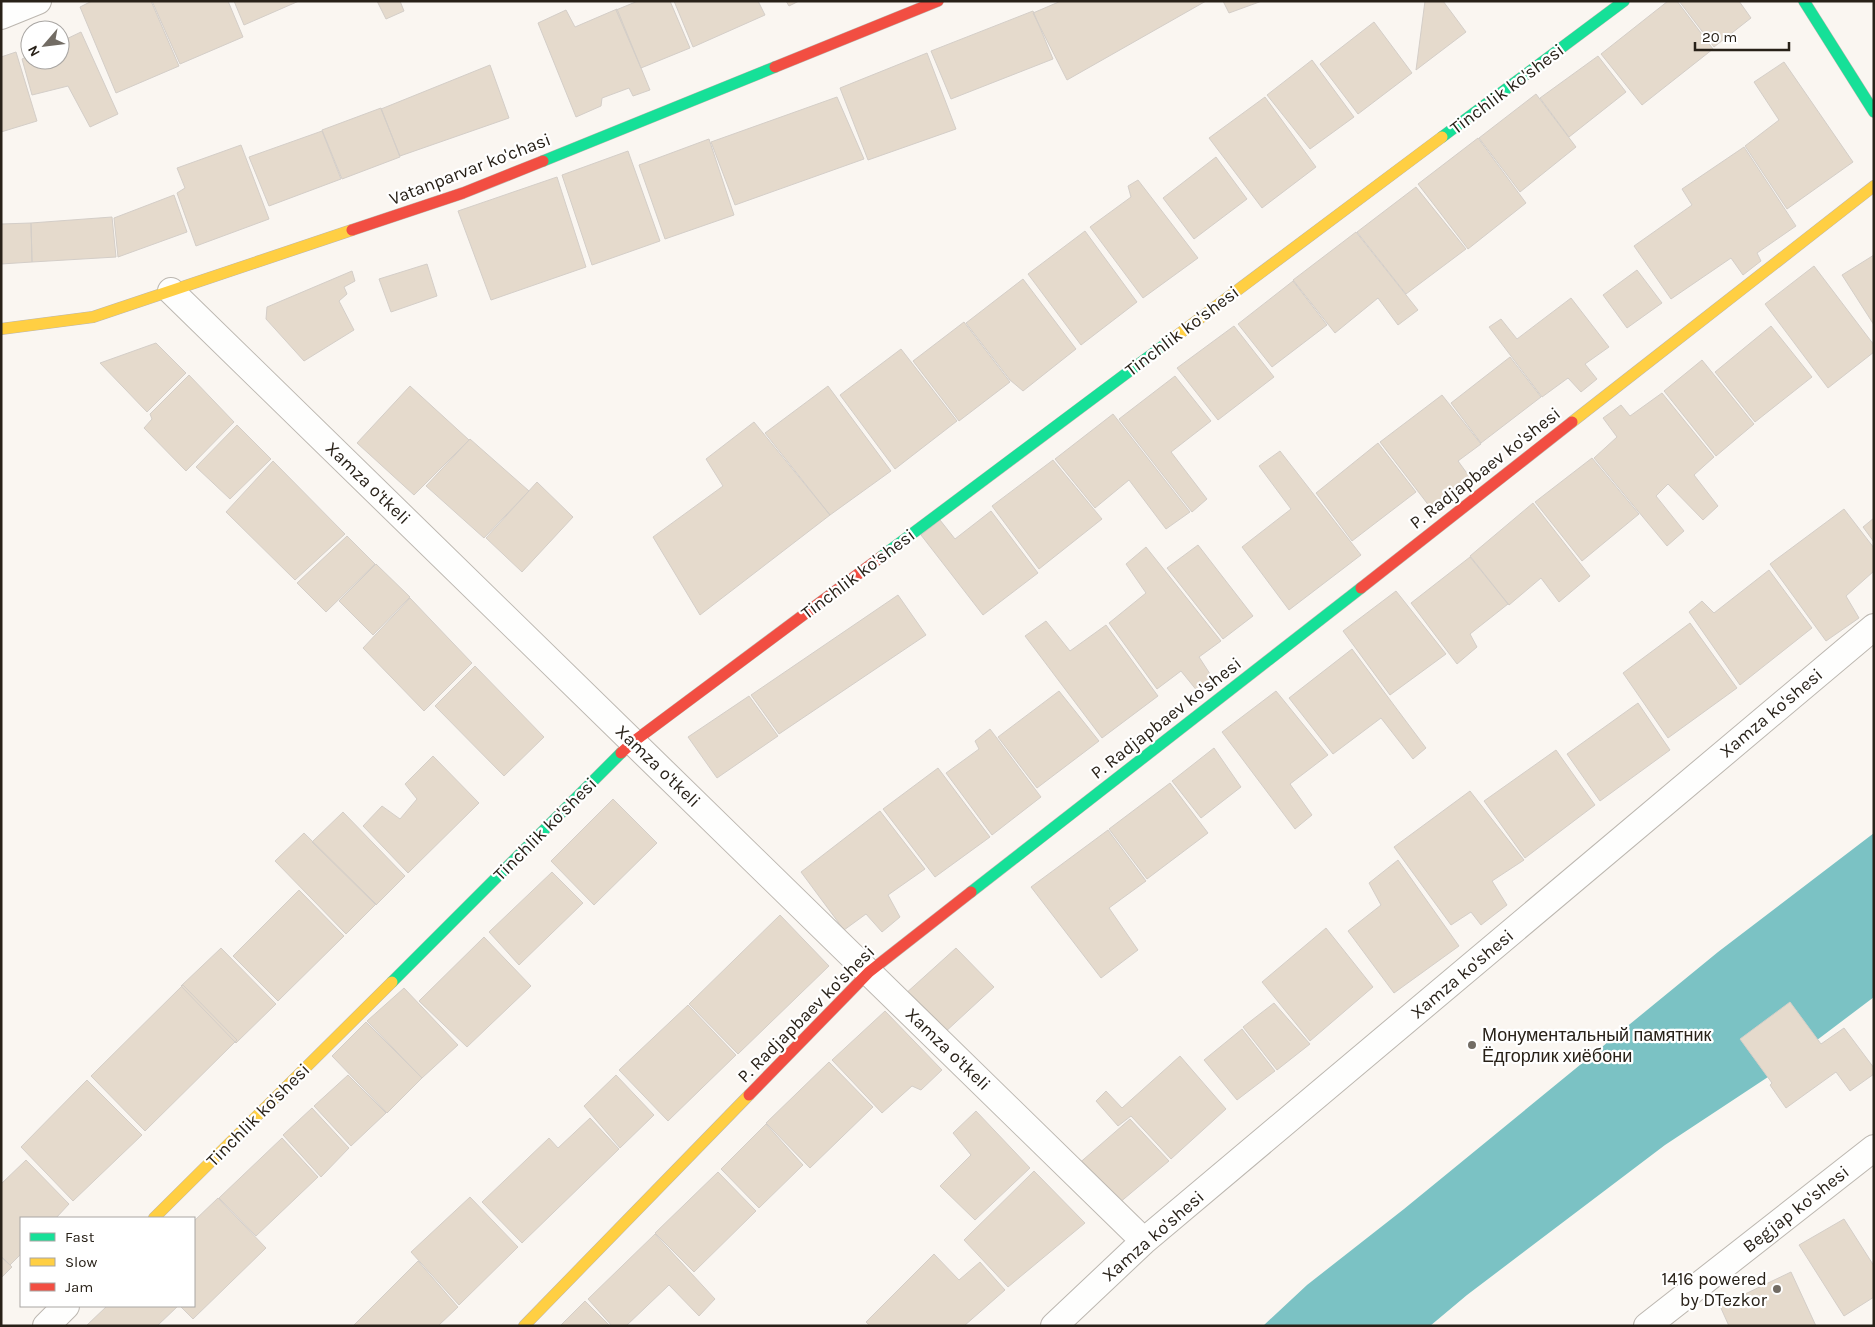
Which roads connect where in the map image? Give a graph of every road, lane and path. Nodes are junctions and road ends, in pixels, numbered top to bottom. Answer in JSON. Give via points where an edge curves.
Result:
{"nodes":[{"id":1,"x":38,"y":1,"type":"edge"},
{"id":2,"x":938,"y":1,"type":"edge"},
{"id":3,"x":1624,"y":1,"type":"edge"},
{"id":4,"x":1804,"y":1,"type":"edge"},
{"id":5,"x":1,"y":16,"type":"edge"},
{"id":6,"x":1874,"y":112,"type":"edge"},
{"id":7,"x":1874,"y":186,"type":"edge"},
{"id":8,"x":172,"y":290,"type":"junction"},
{"id":9,"x":1,"y":329,"type":"edge"},
{"id":10,"x":1874,"y":627,"type":"edge"},
{"id":11,"x":633,"y":742,"type":"junction"},
{"id":12,"x":869,"y":972,"type":"junction"},
{"id":13,"x":1874,"y":1148,"type":"edge"},
{"id":14,"x":155,"y":1217,"type":"edge"},
{"id":15,"x":1144,"y":1241,"type":"junction"},
{"id":16,"x":65,"y":1307,"type":"edge"},
{"id":17,"x":46,"y":1326,"type":"edge"},
{"id":18,"x":524,"y":1326,"type":"edge"},
{"id":19,"x":1054,"y":1326,"type":"edge"},
{"id":20,"x":1647,"y":1326,"type":"edge"}],
"edges":[{"from":1,"to":5,"type":"street"},
{"from":2,"to":8,"type":"street","name":"Vatanparvar ko'chasi","via":[[463,193]]},
{"from":3,"to":11,"type":"street","name":"Tinchlik ko'shesi"},
{"from":4,"to":6,"type":"street"},
{"from":7,"to":12,"type":"street","name":"P. Radjapbaev ko'shesi"},
{"from":8,"to":9,"type":"street","name":"Vatanparvar ko'chasi","via":[[93,317]]},
{"from":8,"to":11,"type":"street","name":"Xamza o'tkeli"},
{"from":10,"to":15,"type":"street","name":"Xamza ko'shesi"},
{"from":11,"to":12,"type":"street","name":"Xamza o'tkeli"},
{"from":11,"to":14,"type":"street","name":"Tinchlik ko'shesi"},
{"from":12,"to":15,"type":"street","name":"Xamza o'tkeli"},
{"from":12,"to":18,"type":"street","name":"P. Radjapbaev ko'shesi"},
{"from":13,"to":20,"type":"street","name":"Begjap ko'shesi"},
{"from":15,"to":19,"type":"street","name":"Xamza ko'shesi"},
{"from":16,"to":17,"type":"street"}]}
